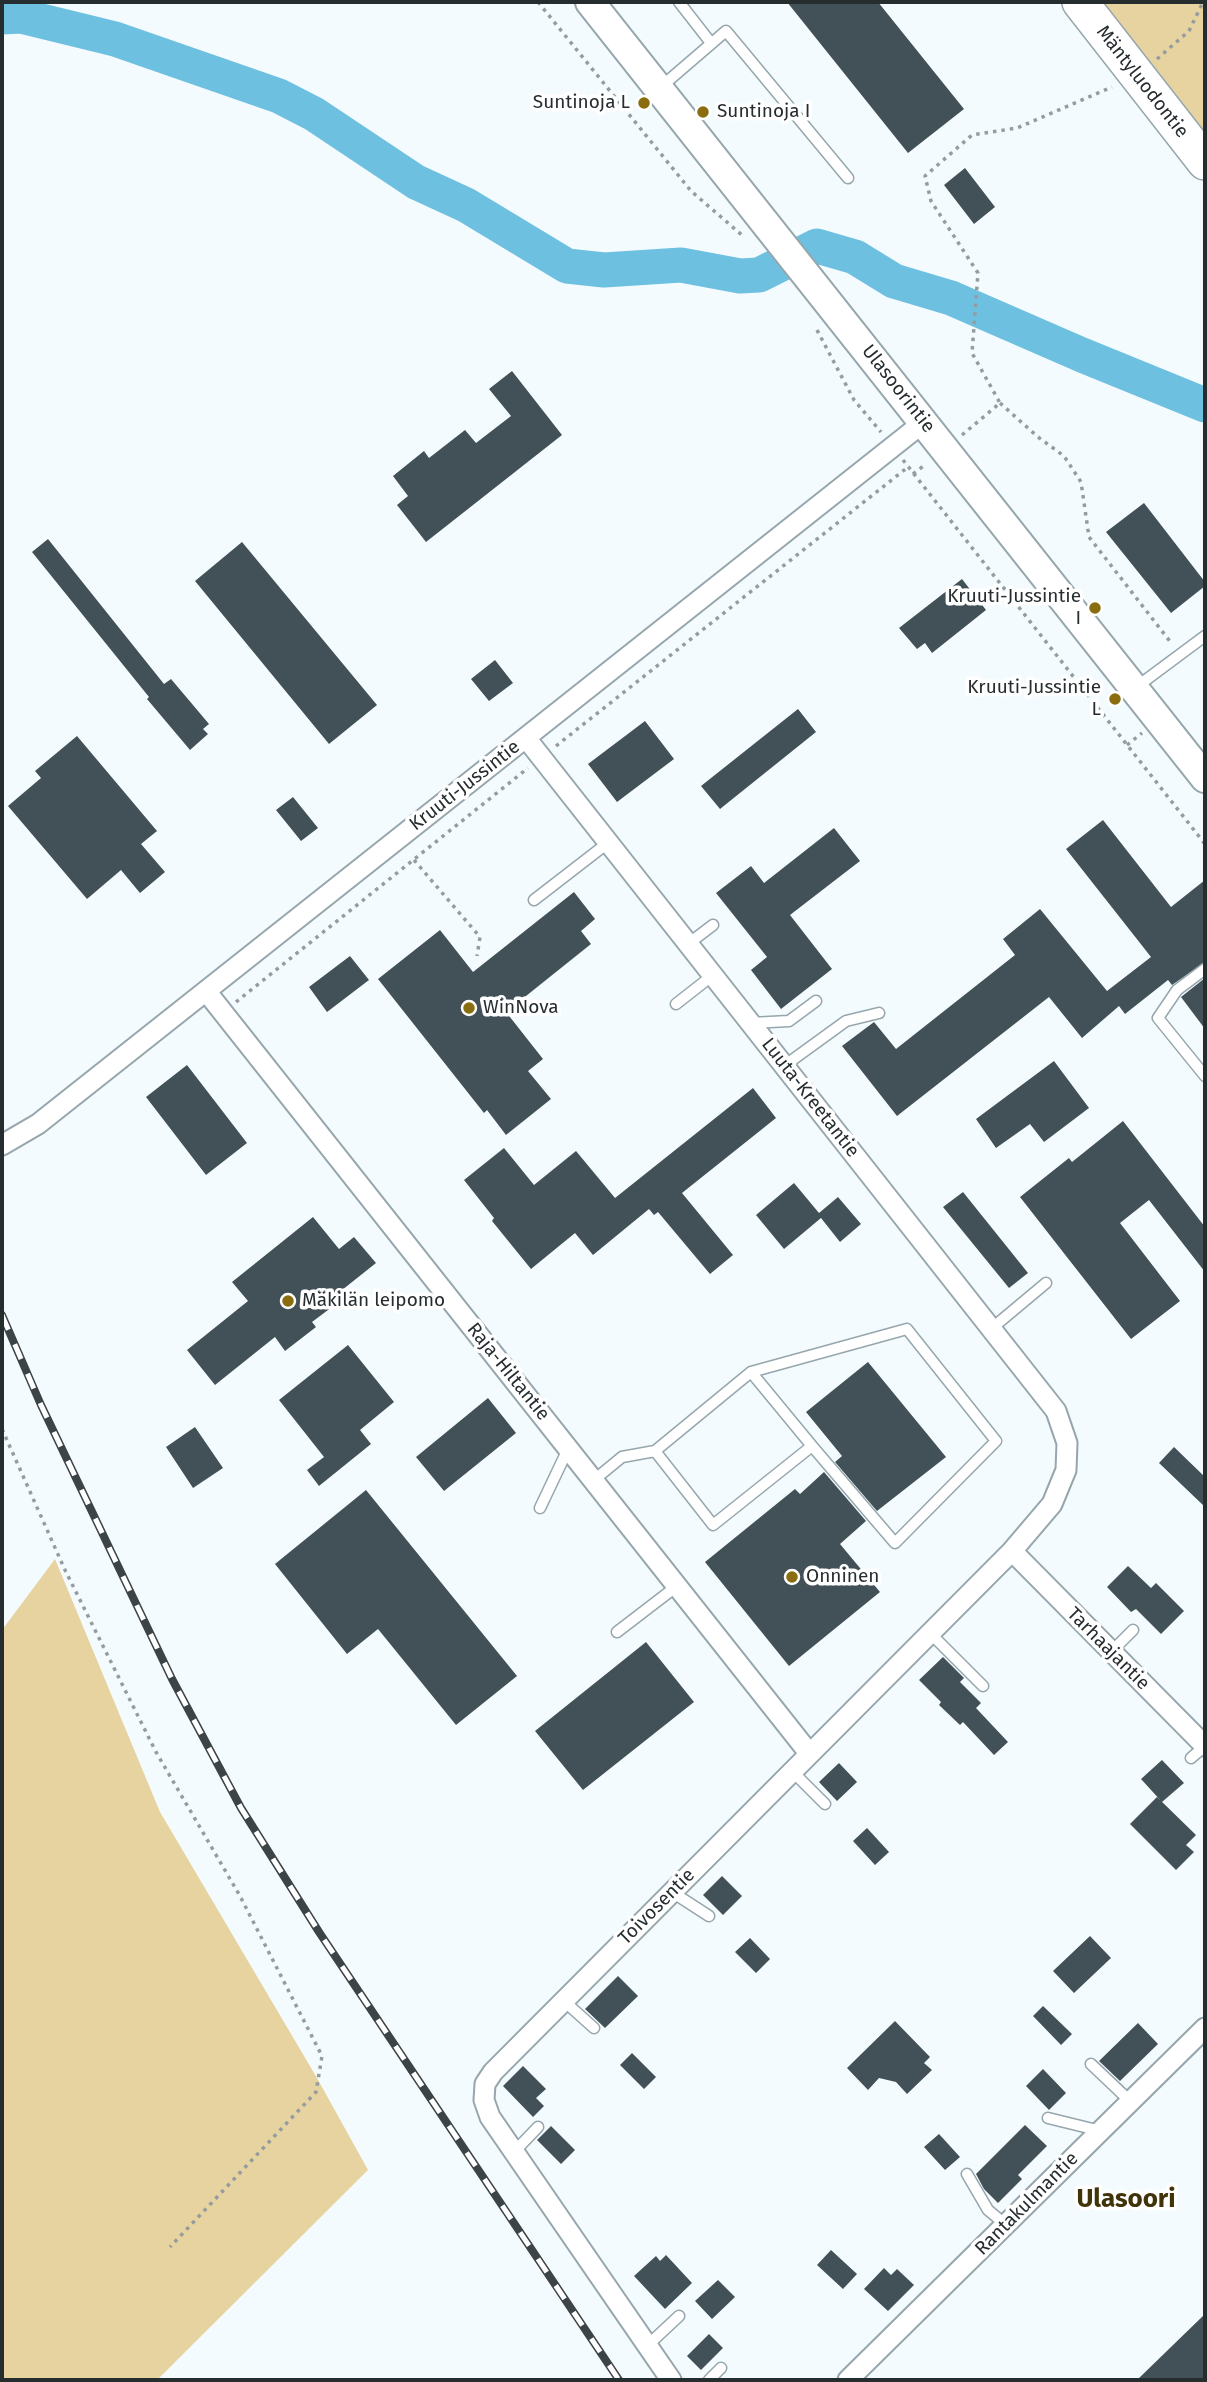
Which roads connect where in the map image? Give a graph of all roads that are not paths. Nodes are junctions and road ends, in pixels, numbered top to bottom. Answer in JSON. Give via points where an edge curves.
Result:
{"nodes":[{"id":1,"x":590,"y":2,"type":"edge"},
{"id":2,"x":679,"y":2,"type":"edge"},
{"id":3,"x":1080,"y":2,"type":"edge"},
{"id":4,"x":711,"y":43,"type":"junction"},
{"id":5,"x":659,"y":89,"type":"junction"},
{"id":6,"x":1205,"y":162,"type":"edge"},
{"id":7,"x":848,"y":178,"type":"dead end"},
{"id":8,"x":924,"y":422,"type":"junction"},
{"id":9,"x":1205,"y":636,"type":"edge"},
{"id":10,"x":1135,"y":688,"type":"junction"},
{"id":11,"x":526,"y":738,"type":"junction"},
{"id":12,"x":1205,"y":778,"type":"edge"},
{"id":13,"x":609,"y":842,"type":"junction"},
{"id":14,"x":534,"y":900,"type":"dead end"},
{"id":15,"x":713,"y":925,"type":"dead end"},
{"id":16,"x":688,"y":944,"type":"junction"},
{"id":17,"x":1205,"y":969,"type":"edge"},
{"id":18,"x":713,"y":975,"type":"junction"},
{"id":19,"x":206,"y":991,"type":"junction"},
{"id":20,"x":816,"y":1001,"type":"dead end"},
{"id":21,"x":676,"y":1004,"type":"dead end"},
{"id":22,"x":878,"y":1013,"type":"dead end"},
{"id":23,"x":751,"y":1023,"type":"junction"},
{"id":24,"x":784,"y":1066,"type":"junction"},
{"id":25,"x":1205,"y":1076,"type":"edge"},
{"id":26,"x":2,"y":1145,"type":"edge"},
{"id":27,"x":1046,"y":1283,"type":"dead end"},
{"id":28,"x":991,"y":1329,"type":"junction"},
{"id":29,"x":751,"y":1372,"type":"junction"},
{"id":30,"x":811,"y":1446,"type":"junction"},
{"id":31,"x":568,"y":1448,"type":"junction"},
{"id":32,"x":655,"y":1451,"type":"junction"},
{"id":33,"x":1066,"y":1470,"type":"joint"},
{"id":34,"x":594,"y":1480,"type":"junction"},
{"id":35,"x":540,"y":1508,"type":"dead end"},
{"id":36,"x":1012,"y":1551,"type":"junction"},
{"id":37,"x":677,"y":1586,"type":"junction"},
{"id":38,"x":1133,"y":1630,"type":"dead end"},
{"id":39,"x":617,"y":1632,"type":"dead end"},
{"id":40,"x":930,"y":1632,"type":"junction"},
{"id":41,"x":1110,"y":1653,"type":"junction"},
{"id":42,"x":983,"y":1686,"type":"dead end"},
{"id":43,"x":1198,"y":1752,"type":"edge"},
{"id":44,"x":809,"y":1754,"type":"junction"},
{"id":45,"x":792,"y":1770,"type":"junction"},
{"id":46,"x":825,"y":1804,"type":"dead end"},
{"id":47,"x":672,"y":1892,"type":"junction"},
{"id":48,"x":709,"y":1916,"type":"dead end"},
{"id":49,"x":564,"y":2001,"type":"junction"},
{"id":50,"x":594,"y":2028,"type":"dead end"},
{"id":51,"x":1205,"y":2028,"type":"edge"},
{"id":52,"x":1091,"y":2064,"type":"dead end"},
{"id":53,"x":1131,"y":2102,"type":"junction"},
{"id":54,"x":1048,"y":2118,"type":"dead end"},
{"id":55,"x":538,"y":2127,"type":"dead end"},
{"id":56,"x":1101,"y":2131,"type":"junction"},
{"id":57,"x":514,"y":2152,"type":"junction"},
{"id":58,"x":967,"y":2174,"type":"dead end"},
{"id":59,"x":1006,"y":2225,"type":"junction"},
{"id":60,"x":679,"y":2316,"type":"dead end"},
{"id":61,"x":648,"y":2345,"type":"junction"},
{"id":62,"x":721,"y":2368,"type":"dead end"},
{"id":63,"x":671,"y":2380,"type":"edge"},
{"id":64,"x":709,"y":2380,"type":"edge"},
{"id":65,"x":848,"y":2380,"type":"edge"}],
"edges":[{"from":1,"to":5,"type":"street","name":"Ulasoorintie"},
{"from":2,"to":4,"type":"lane"},
{"from":3,"to":6,"type":"highway","name":"Mäntyluodontie"},
{"from":4,"to":5,"type":"lane"},
{"from":4,"to":7,"type":"lane","via":[[726,31]]},
{"from":5,"to":8,"type":"street","name":"Ulasoorintie"},
{"from":8,"to":10,"type":"street","name":"Ulasoorintie"},
{"from":8,"to":11,"type":"street","name":"Kruuti-Jussintie"},
{"from":9,"to":10,"type":"lane"},
{"from":10,"to":12,"type":"street","name":"Ulasoorintie"},
{"from":11,"to":13,"type":"street","name":"Luuta-Kreetantie"},
{"from":11,"to":19,"type":"street","name":"Kruuti-Jussintie"},
{"from":13,"to":14,"type":"lane"},
{"from":13,"to":16,"type":"street","name":"Luuta-Kreetantie"},
{"from":15,"to":16,"type":"lane"},
{"from":16,"to":18,"type":"street","name":"Luuta-Kreetantie"},
{"from":17,"to":25,"type":"lane","via":[[1177,990],[1158,1018]]},
{"from":18,"to":21,"type":"lane"},
{"from":18,"to":23,"type":"street","name":"Luuta-Kreetantie"},
{"from":19,"to":26,"type":"street","name":"Kruuti-Jussintie","via":[[38,1124]]},
{"from":19,"to":31,"type":"street","name":"Raja-Hiltantie"},
{"from":20,"to":23,"type":"lane","via":[[789,1021]]},
{"from":22,"to":24,"type":"lane","via":[[846,1021]]},
{"from":23,"to":24,"type":"street","name":"Luuta-Kreetantie"},
{"from":24,"to":28,"type":"street","name":"Luuta-Kreetantie"},
{"from":27,"to":28,"type":"lane"},
{"from":28,"to":33,"type":"street","name":"Luuta-Kreetantie","via":[[1056,1411],[1067,1443]]},
{"from":29,"to":30,"type":"lane"},
{"from":29,"to":30,"type":"lane","via":[[907,1329],[996,1441],[895,1543]]},
{"from":29,"to":32,"type":"lane"},
{"from":30,"to":32,"type":"lane","via":[[713,1525]]},
{"from":31,"to":34,"type":"street","name":"Raja-Hiltantie"},
{"from":31,"to":35,"type":"lane"},
{"from":32,"to":34,"type":"lane","via":[[622,1457]]},
{"from":33,"to":36,"type":"street","name":"Toivosentie","via":[[1052,1504]]},
{"from":34,"to":37,"type":"street","name":"Raja-Hiltantie"},
{"from":36,"to":40,"type":"street","name":"Toivosentie"},
{"from":36,"to":41,"type":"street","name":"Tarhaajantie"},
{"from":37,"to":39,"type":"lane"},
{"from":37,"to":44,"type":"street","name":"Raja-Hiltantie"},
{"from":38,"to":41,"type":"lane"},
{"from":40,"to":42,"type":"lane"},
{"from":40,"to":44,"type":"street","name":"Toivosentie"},
{"from":41,"to":43,"type":"street","name":"Tarhaajantie"},
{"from":44,"to":45,"type":"street","name":"Toivosentie"},
{"from":45,"to":46,"type":"lane"},
{"from":45,"to":47,"type":"street","name":"Toivosentie"},
{"from":47,"to":48,"type":"lane"},
{"from":47,"to":49,"type":"street","name":"Toivosentie"},
{"from":49,"to":50,"type":"lane"},
{"from":49,"to":57,"type":"street","name":"Toivosentie","via":[[485,2084],[490,2117]]},
{"from":51,"to":53,"type":"street","name":"Rantakulmantie"},
{"from":52,"to":53,"type":"lane"},
{"from":53,"to":56,"type":"street","name":"Rantakulmantie"},
{"from":54,"to":56,"type":"lane"},
{"from":55,"to":57,"type":"lane"},
{"from":56,"to":59,"type":"street","name":"Rantakulmantie"},
{"from":57,"to":61,"type":"street","name":"Toivosentie"},
{"from":58,"to":59,"type":"lane","via":[[988,2210]]},
{"from":59,"to":65,"type":"street","name":"Rantakulmantie"},
{"from":60,"to":61,"type":"lane"},
{"from":61,"to":63,"type":"street","name":"Toivosentie"},
{"from":62,"to":64,"type":"lane"}]}
